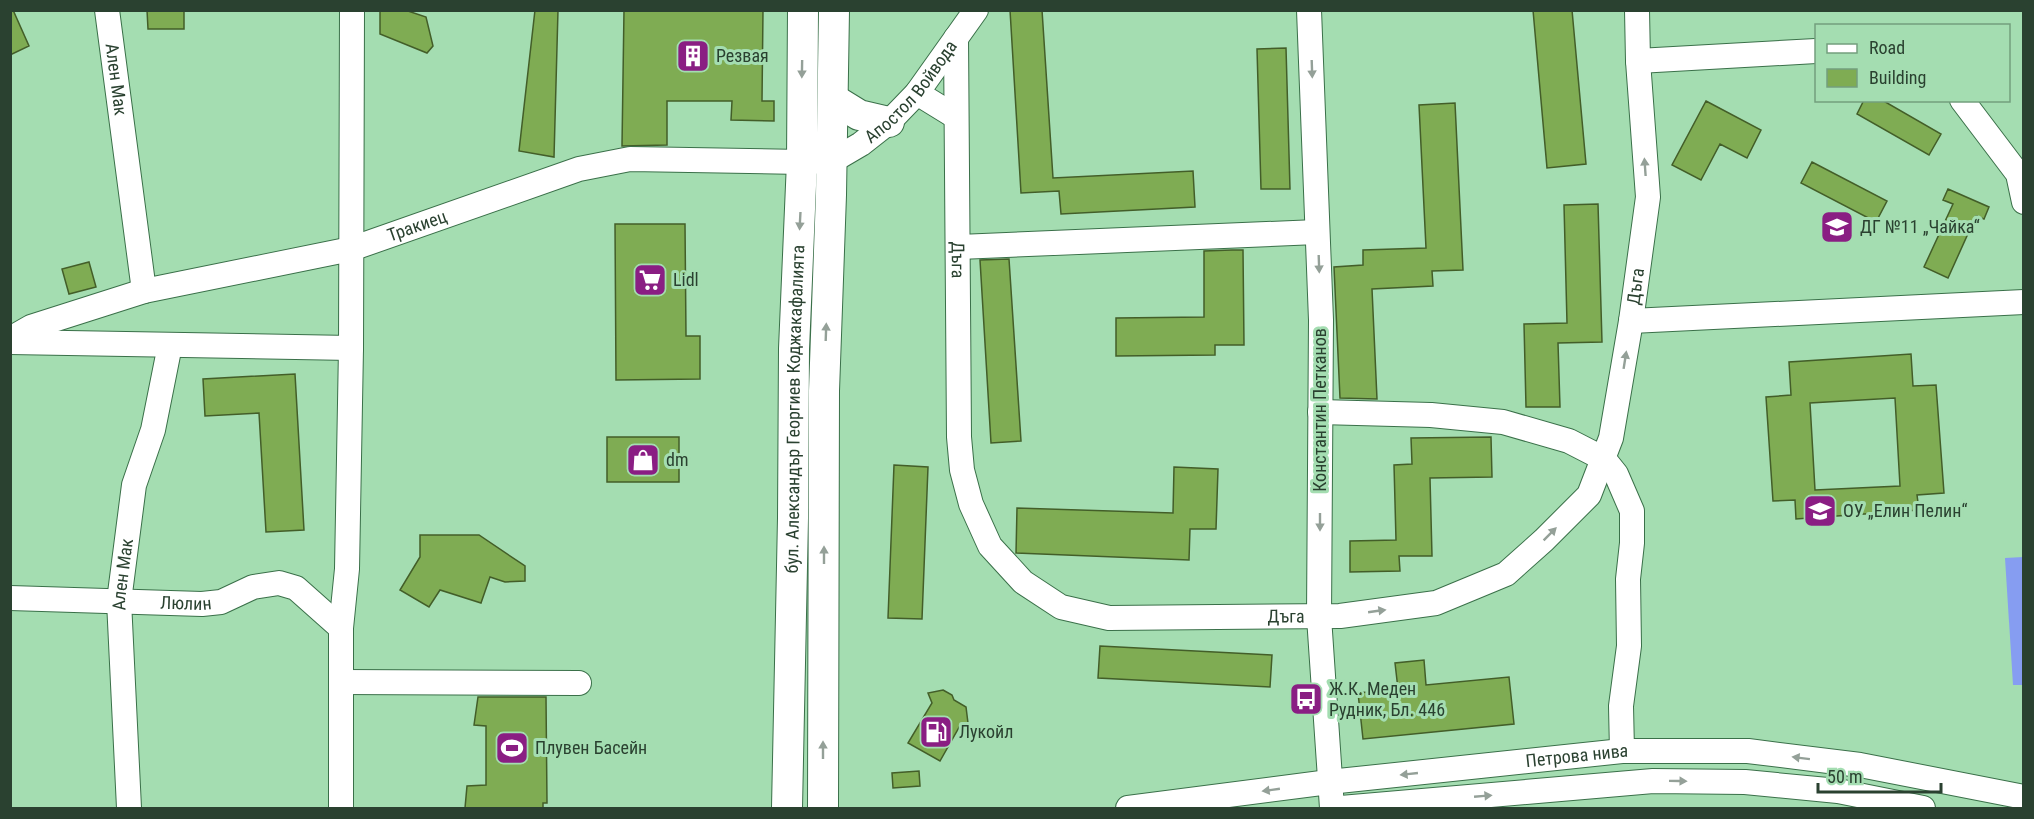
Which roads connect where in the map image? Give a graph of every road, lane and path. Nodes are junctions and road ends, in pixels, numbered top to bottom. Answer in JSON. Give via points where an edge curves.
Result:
{"nodes":[{"id":1,"x":107,"y":10,"type":"edge"},
{"id":2,"x":352,"y":10,"type":"edge"},
{"id":3,"x":803,"y":10,"type":"edge"},
{"id":4,"x":834,"y":10,"type":"edge"},
{"id":5,"x":976,"y":10,"type":"edge"},
{"id":6,"x":1309,"y":10,"type":"edge"},
{"id":7,"x":1637,"y":10,"type":"edge"},
{"id":8,"x":956,"y":38,"type":"junction"},
{"id":9,"x":1815,"y":51,"type":"edge"},
{"id":10,"x":1638,"y":61,"type":"junction"},
{"id":11,"x":931,"y":73,"type":"junction"},
{"id":12,"x":917,"y":93,"type":"junction"},
{"id":13,"x":956,"y":93,"type":"junction"},
{"id":14,"x":833,"y":99,"type":"junction"},
{"id":15,"x":1964,"y":102,"type":"edge"},
{"id":16,"x":956,"y":117,"type":"junction"},
{"id":17,"x":889,"y":122,"type":"junction"},
{"id":18,"x":832,"y":161,"type":"junction"},
{"id":19,"x":802,"y":162,"type":"junction"},
{"id":20,"x":2024,"y":202,"type":"edge"},
{"id":21,"x":1317,"y":232,"type":"junction"},
{"id":22,"x":959,"y":246,"type":"junction"},
{"id":23,"x":351,"y":249,"type":"junction"},
{"id":24,"x":144,"y":291,"type":"junction"},
{"id":25,"x":2024,"y":302,"type":"edge"},
{"id":26,"x":1631,"y":321,"type":"junction"},
{"id":27,"x":10,"y":340,"type":"edge"},
{"id":28,"x":170,"y":345,"type":"junction"},
{"id":29,"x":351,"y":348,"type":"junction"},
{"id":30,"x":1320,"y":412,"type":"junction"},
{"id":31,"x":1604,"y":459,"type":"junction"},
{"id":32,"x":10,"y":598,"type":"edge"},
{"id":33,"x":119,"y":601,"type":"junction"},
{"id":34,"x":1319,"y":617,"type":"junction"},
{"id":35,"x":342,"y":628,"type":"junction"},
{"id":36,"x":342,"y":682,"type":"junction"},
{"id":37,"x":579,"y":682,"type":"dead end"},
{"id":38,"x":1622,"y":751,"type":"junction"},
{"id":39,"x":1329,"y":782,"type":"junction"},
{"id":40,"x":2024,"y":797,"type":"edge"},
{"id":41,"x":129,"y":808,"type":"edge"},
{"id":42,"x":341,"y":808,"type":"edge"},
{"id":43,"x":787,"y":808,"type":"edge"},
{"id":44,"x":823,"y":808,"type":"edge"},
{"id":45,"x":1128,"y":808,"type":"edge"},
{"id":46,"x":1332,"y":808,"type":"edge"},
{"id":47,"x":1341,"y":808,"type":"edge"},
{"id":48,"x":1923,"y":808,"type":"edge"}],
"edges":[{"from":1,"to":24,"type":"street","name":"Ален Мак"},
{"from":2,"to":23,"type":"street"},
{"from":3,"to":19,"type":"main road","name":"бул. Александър Георгиев Коджакафалията","one_way":true},
{"from":4,"to":14,"type":"main road","name":"бул. Александър Георгиев Коджакафалията"},
{"from":5,"to":8,"type":"street","name":"Апостол Войвода"},
{"from":6,"to":21,"type":"street","name":"Константин Петканов","one_way":true},
{"from":7,"to":10,"type":"street","name":"Дъга"},
{"from":8,"to":11,"type":"street","name":"Апостол Войвода"},
{"from":8,"to":13,"type":"street","name":"Дъга"},
{"from":9,"to":10,"type":"street"},
{"from":26,"to":10,"type":"street","name":"Дъга","one_way":true,"via":[[1648,197]]},
{"from":11,"to":12,"type":"street","name":"Апостол Войвода"},
{"from":11,"to":13,"type":"street"},
{"from":12,"to":16,"type":"street"},
{"from":12,"to":17,"type":"street","name":"Апостол Войвода"},
{"from":13,"to":16,"type":"street","name":"Дъга"},
{"from":14,"to":17,"type":"main road","via":[[859,115]]},
{"from":14,"to":18,"type":"main road","name":"бул. Александър Георгиев Коджакафалията"},
{"from":15,"to":20,"type":"street","via":[[2018,174]]},
{"from":16,"to":22,"type":"street","name":"Дъга"},
{"from":17,"to":18,"type":"street","name":"Апостол Войвода"},
{"from":18,"to":19,"type":"street","name":"Тракиец"},
{"from":44,"to":18,"type":"main road","name":"бул. Александър Георгиев Коджакафалията","one_way":true,"via":[[824,391]]},
{"from":19,"to":23,"type":"street","name":"Тракиец","via":[[630,159],[579,169]]},
{"from":19,"to":43,"type":"main road","name":"бул. Александър Георгиев Коджакафалията","one_way":true,"via":[[794,349]]},
{"from":21,"to":22,"type":"street"},
{"from":21,"to":30,"type":"street","name":"Константин Петканов","one_way":true},
{"from":22,"to":34,"type":"street","name":"Дъга","via":[[958,437],[962,470],[971,504],[990,546],[1023,582],[1060,607],[1110,618]]},
{"from":23,"to":24,"type":"street","name":"Тракиец"},
{"from":23,"to":29,"type":"street"},
{"from":24,"to":27,"type":"street","name":"Тракиец","via":[[31,327]]},
{"from":25,"to":26,"type":"street"},
{"from":31,"to":26,"type":"street","name":"Дъга","one_way":true},
{"from":27,"to":28,"type":"street","name":"Тракиец"},
{"from":28,"to":29,"type":"street","name":"Тракиец"},
{"from":28,"to":33,"type":"street","name":"Ален Мак","via":[[153,430],[134,485]]},
{"from":29,"to":35,"type":"street","via":[[347,569]]},
{"from":30,"to":31,"type":"street","via":[[1431,415],[1503,422],[1569,441]]},
{"from":30,"to":34,"type":"street","name":"Константин Петканов","one_way":true},
{"from":34,"to":31,"type":"street","name":"Дъга","one_way":true,"via":[[1436,603],[1506,574],[1589,495]]},
{"from":31,"to":38,"type":"street","via":[[1616,474],[1632,511]]},
{"from":32,"to":33,"type":"street","name":"Люлин"},
{"from":33,"to":35,"type":"street","name":"Люлин","via":[[221,602],[253,587],[279,583],[296,588]]},
{"from":33,"to":41,"type":"street","name":"Ален Мак"},
{"from":34,"to":39,"type":"street","name":"Константин Петканов"},
{"from":35,"to":36,"type":"street"},
{"from":36,"to":37,"type":"street"},
{"from":36,"to":42,"type":"street"},
{"from":38,"to":39,"type":"street","name":"Петрова нива","one_way":true},
{"from":40,"to":38,"type":"street","name":"Петрова нива","one_way":true,"via":[[1860,765],[1748,751]]},
{"from":39,"to":45,"type":"street","name":"Петрова нива","one_way":true},
{"from":39,"to":46,"type":"street","name":"Константин Петканов"},
{"from":47,"to":48,"type":"street","name":"Петрова нива","one_way":true,"via":[[1653,781],[1745,782],[1838,791]]}]}
